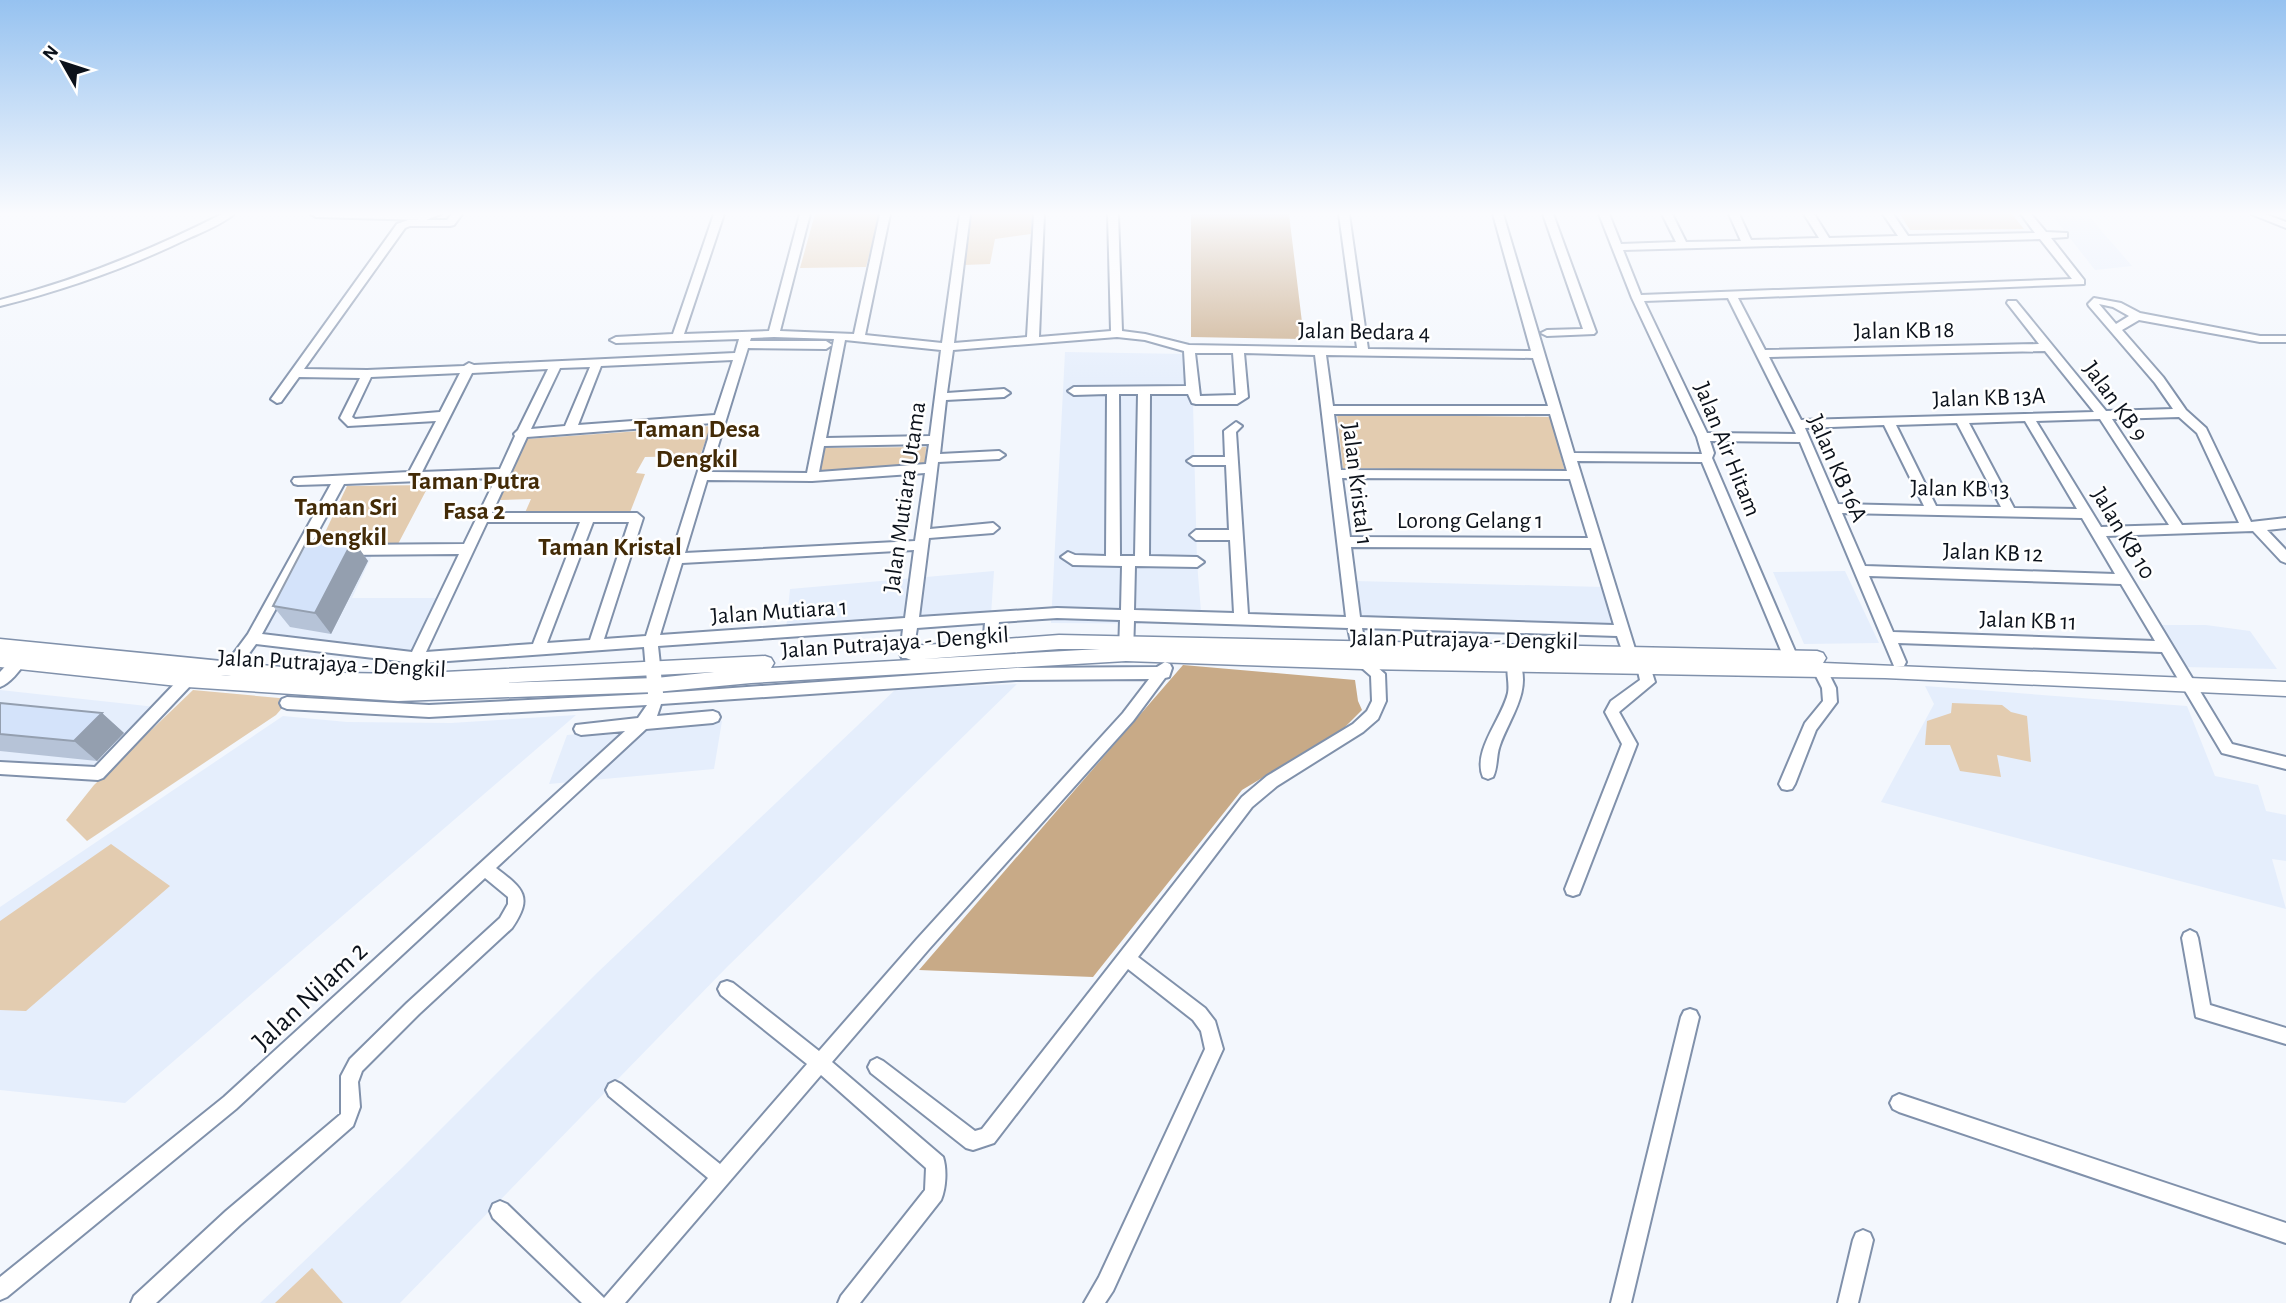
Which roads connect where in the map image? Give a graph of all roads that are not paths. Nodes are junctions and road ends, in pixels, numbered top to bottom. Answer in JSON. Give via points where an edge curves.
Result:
{"nodes":[{"id":1,"x":93,"y":275,"type":"edge"},
{"id":2,"x":366,"y":275,"type":"edge"},
{"id":3,"x":698,"y":275,"type":"edge"},
{"id":4,"x":789,"y":275,"type":"edge"},
{"id":5,"x":872,"y":275,"type":"edge"},
{"id":6,"x":957,"y":275,"type":"edge"},
{"id":7,"x":1036,"y":275,"type":"edge"},
{"id":8,"x":1115,"y":275,"type":"edge"},
{"id":9,"x":1352,"y":275,"type":"edge"},
{"id":10,"x":1515,"y":275,"type":"edge"},
{"id":11,"x":1570,"y":275,"type":"edge"},
{"id":12,"x":1628,"y":275,"type":"edge"},
{"id":13,"x":2074,"y":275,"type":"edge"},
{"id":14,"x":1731,"y":294,"type":"junction"},
{"id":15,"x":1637,"y":298,"type":"junction"},
{"id":16,"x":0,"y":303,"type":"edge"},
{"id":17,"x":2012,"y":303,"type":"dead end"},
{"id":18,"x":2137,"y":316,"type":"junction"},
{"id":19,"x":2116,"y":329,"type":"junction"},
{"id":20,"x":1547,"y":333,"type":"dead end"},
{"id":21,"x":774,"y":334,"type":"junction"},
{"id":22,"x":1117,"y":334,"type":"junction"},
{"id":23,"x":859,"y":337,"type":"junction"},
{"id":24,"x":677,"y":338,"type":"junction"},
{"id":25,"x":1033,"y":339,"type":"junction"},
{"id":26,"x":616,"y":340,"type":"dead end"},
{"id":27,"x":839,"y":340,"type":"junction"},
{"id":28,"x":2286,"y":340,"type":"edge"},
{"id":29,"x":743,"y":345,"type":"junction"},
{"id":30,"x":948,"y":347,"type":"junction"},
{"id":31,"x":2049,"y":347,"type":"junction"},
{"id":32,"x":1189,"y":349,"type":"junction"},
{"id":33,"x":1238,"y":349,"type":"junction"},
{"id":34,"x":1320,"y":351,"type":"junction"},
{"id":35,"x":1363,"y":352,"type":"junction"},
{"id":36,"x":1760,"y":354,"type":"junction"},
{"id":37,"x":1538,"y":355,"type":"junction"},
{"id":38,"x":597,"y":363,"type":"junction"},
{"id":39,"x":555,"y":366,"type":"junction"},
{"id":40,"x":469,"y":367,"type":"junction"},
{"id":41,"x":296,"y":373,"type":"junction"},
{"id":42,"x":368,"y":374,"type":"junction"},
{"id":43,"x":1113,"y":390,"type":"junction"},
{"id":44,"x":1143,"y":390,"type":"junction"},
{"id":45,"x":1192,"y":390,"type":"junction"},
{"id":46,"x":1074,"y":391,"type":"dead end"},
{"id":47,"x":1004,"y":393,"type":"dead end"},
{"id":48,"x":941,"y":397,"type":"junction"},
{"id":49,"x":277,"y":399,"type":"dead end"},
{"id":50,"x":1327,"y":410,"type":"junction"},
{"id":51,"x":1555,"y":410,"type":"junction"},
{"id":52,"x":2182,"y":413,"type":"junction"},
{"id":53,"x":2103,"y":415,"type":"junction"},
{"id":54,"x":444,"y":416,"type":"junction"},
{"id":55,"x":2028,"y":417,"type":"junction"},
{"id":56,"x":721,"y":418,"type":"junction"},
{"id":57,"x":1961,"y":419,"type":"junction"},
{"id":58,"x":1888,"y":421,"type":"junction"},
{"id":59,"x":1796,"y":424,"type":"junction"},
{"id":60,"x":1236,"y":426,"type":"dead end"},
{"id":61,"x":570,"y":430,"type":"junction"},
{"id":62,"x":520,"y":434,"type":"junction"},
{"id":63,"x":1703,"y":437,"type":"junction"},
{"id":64,"x":1804,"y":438,"type":"junction"},
{"id":65,"x":935,"y":440,"type":"junction"},
{"id":66,"x":819,"y":442,"type":"junction"},
{"id":67,"x":999,"y":455,"type":"dead end"},
{"id":68,"x":1569,"y":457,"type":"junction"},
{"id":69,"x":1706,"y":458,"type":"junction"},
{"id":70,"x":1193,"y":461,"type":"dead end"},
{"id":71,"x":1232,"y":461,"type":"junction"},
{"id":72,"x":932,"y":463,"type":"junction"},
{"id":73,"x":502,"y":473,"type":"junction"},
{"id":74,"x":1335,"y":474,"type":"junction"},
{"id":75,"x":1575,"y":475,"type":"junction"},
{"id":76,"x":704,"y":476,"type":"junction"},
{"id":77,"x":412,"y":477,"type":"junction"},
{"id":78,"x":812,"y":477,"type":"junction"},
{"id":79,"x":340,"y":479,"type":"junction"},
{"id":80,"x":298,"y":481,"type":"dead end"},
{"id":81,"x":1833,"y":508,"type":"junction"},
{"id":82,"x":1932,"y":510,"type":"junction"},
{"id":83,"x":2010,"y":512,"type":"junction"},
{"id":84,"x":2086,"y":514,"type":"junction"},
{"id":85,"x":482,"y":517,"type":"junction"},
{"id":86,"x":588,"y":518,"type":"junction"},
{"id":87,"x":2286,"y":523,"type":"edge"},
{"id":88,"x":2252,"y":526,"type":"junction"},
{"id":89,"x":993,"y":528,"type":"dead end"},
{"id":90,"x":2179,"y":530,"type":"junction"},
{"id":91,"x":2096,"y":532,"type":"junction"},
{"id":92,"x":1196,"y":535,"type":"dead end"},
{"id":93,"x":1236,"y":535,"type":"junction"},
{"id":94,"x":922,"y":539,"type":"junction"},
{"id":95,"x":1344,"y":542,"type":"junction"},
{"id":96,"x":1595,"y":543,"type":"junction"},
{"id":97,"x":467,"y":549,"type":"junction"},
{"id":98,"x":314,"y":550,"type":"junction"},
{"id":99,"x":1068,"y":557,"type":"dead end"},
{"id":100,"x":679,"y":558,"type":"junction"},
{"id":101,"x":2286,"y":558,"type":"edge"},
{"id":102,"x":1113,"y":561,"type":"junction"},
{"id":103,"x":1135,"y":561,"type":"junction"},
{"id":104,"x":1196,"y":562,"type":"dead end"},
{"id":105,"x":1860,"y":571,"type":"junction"},
{"id":106,"x":2125,"y":579,"type":"junction"},
{"id":107,"x":1127,"y":615,"type":"junction"},
{"id":108,"x":1241,"y":618,"type":"junction"},
{"id":109,"x":992,"y":619,"type":"junction"},
{"id":110,"x":1354,"y":623,"type":"junction"},
{"id":111,"x":910,"y":625,"type":"junction"},
{"id":112,"x":1622,"y":631,"type":"junction"},
{"id":113,"x":253,"y":638,"type":"junction"},
{"id":114,"x":1889,"y":638,"type":"junction"},
{"id":115,"x":651,"y":642,"type":"junction"},
{"id":116,"x":0,"y":646,"type":"edge"},
{"id":117,"x":595,"y":646,"type":"junction"},
{"id":118,"x":989,"y":647,"type":"junction"},
{"id":119,"x":2165,"y":647,"type":"junction"},
{"id":120,"x":1126,"y":648,"type":"junction"},
{"id":121,"x":537,"y":651,"type":"junction"},
{"id":122,"x":1629,"y":652,"type":"junction"},
{"id":123,"x":906,"y":654,"type":"junction"},
{"id":124,"x":1361,"y":655,"type":"junction"},
{"id":125,"x":415,"y":659,"type":"junction"},
{"id":126,"x":9,"y":661,"type":"edge"},
{"id":127,"x":1899,"y":662,"type":"junction"},
{"id":128,"x":1792,"y":663,"type":"junction"},
{"id":129,"x":1167,"y":664,"type":"junction"},
{"id":130,"x":1514,"y":664,"type":"junction"},
{"id":131,"x":1644,"y":667,"type":"junction"},
{"id":132,"x":230,"y":669,"type":"junction"},
{"id":133,"x":1820,"y":670,"type":"junction"},
{"id":134,"x":2286,"y":677,"type":"edge"},
{"id":135,"x":2184,"y":679,"type":"junction"},
{"id":136,"x":187,"y":680,"type":"junction"},
{"id":137,"x":0,"y":681,"type":"edge"},
{"id":138,"x":405,"y":681,"type":"junction"},
{"id":139,"x":656,"y":684,"type":"junction"},
{"id":140,"x":749,"y":684,"type":"junction"},
{"id":141,"x":2286,"y":689,"type":"edge"},
{"id":142,"x":332,"y":699,"type":"junction"},
{"id":143,"x":287,"y":702,"type":"dead end"},
{"id":144,"x":713,"y":718,"type":"dead end"},
{"id":145,"x":641,"y":725,"type":"junction"},
{"id":146,"x":581,"y":729,"type":"dead end"},
{"id":147,"x":2286,"y":763,"type":"edge"},
{"id":148,"x":0,"y":768,"type":"edge"},
{"id":149,"x":1488,"y":773,"type":"dead end"},
{"id":150,"x":1787,"y":784,"type":"dead end"},
{"id":151,"x":485,"y":869,"type":"junction"},
{"id":152,"x":1573,"y":889,"type":"dead end"},
{"id":153,"x":2190,"y":938,"type":"dead end"},
{"id":154,"x":1126,"y":958,"type":"junction"},
{"id":155,"x":727,"y":989,"type":"dead end"},
{"id":156,"x":1690,"y":1017,"type":"dead end"},
{"id":157,"x":2286,"y":1036,"type":"edge"},
{"id":158,"x":821,"y":1064,"type":"junction"},
{"id":159,"x":877,"y":1067,"type":"dead end"},
{"id":160,"x":615,"y":1090,"type":"dead end"},
{"id":161,"x":1899,"y":1103,"type":"dead end"},
{"id":162,"x":722,"y":1177,"type":"junction"},
{"id":163,"x":500,"y":1210,"type":"dead end"},
{"id":164,"x":2286,"y":1233,"type":"edge"},
{"id":165,"x":1863,"y":1240,"type":"dead end"},
{"id":166,"x":0,"y":1290,"type":"edge"},
{"id":167,"x":141,"y":1303,"type":"edge"},
{"id":168,"x":596,"y":1303,"type":"edge"},
{"id":169,"x":612,"y":1303,"type":"edge"},
{"id":170,"x":848,"y":1303,"type":"edge"},
{"id":171,"x":1094,"y":1303,"type":"edge"},
{"id":172,"x":1621,"y":1303,"type":"edge"},
{"id":173,"x":1848,"y":1303,"type":"edge"}],
"edges":[{"from":1,"to":16,"type":"street"},
{"from":2,"to":41,"type":"street"},
{"from":3,"to":24,"type":"street"},
{"from":4,"to":21,"type":"street"},
{"from":5,"to":23,"type":"street"},
{"from":6,"to":30,"type":"street","name":"Jalan Mutiara Utama"},
{"from":7,"to":25,"type":"street"},
{"from":8,"to":22,"type":"street"},
{"from":9,"to":35,"type":"street"},
{"from":10,"to":37,"type":"street"},
{"from":11,"to":20,"type":"street","via":[[1590,332]]},
{"from":12,"to":15,"type":"street","name":"Jalan Air Hitam"},
{"from":13,"to":14,"type":"street","via":[[2080,282]]},
{"from":14,"to":15,"type":"street"},
{"from":14,"to":36,"type":"street","name":"Jalan KB 16A"},
{"from":15,"to":63,"type":"street","name":"Jalan Air Hitam"},
{"from":17,"to":31,"type":"street","name":"Jalan KB 9"},
{"from":18,"to":19,"type":"street"},
{"from":18,"to":19,"type":"street","via":[[2106,301],[2093,302]]},
{"from":18,"to":28,"type":"street","via":[[2260,340]]},
{"from":19,"to":52,"type":"street"},
{"from":21,"to":27,"type":"street"},
{"from":21,"to":29,"type":"street"},
{"from":22,"to":25,"type":"street","name":"Jalan Bedara 4"},
{"from":22,"to":32,"type":"street","name":"Jalan Bedara 4"},
{"from":23,"to":27,"type":"street","name":"Jalan Bedara 4"},
{"from":23,"to":30,"type":"street","name":"Jalan Bedara 4"},
{"from":24,"to":26,"type":"street"},
{"from":24,"to":29,"type":"street"},
{"from":25,"to":30,"type":"street","name":"Jalan Bedara 4"},
{"from":27,"to":29,"type":"street"},
{"from":27,"to":66,"type":"street"},
{"from":29,"to":38,"type":"street"},
{"from":29,"to":56,"type":"street"},
{"from":30,"to":48,"type":"street","name":"Jalan Mutiara Utama"},
{"from":31,"to":36,"type":"street","name":"Jalan KB 18"},
{"from":31,"to":53,"type":"street","name":"Jalan KB 9"},
{"from":32,"to":33,"type":"street","name":"Jalan Bedara 4"},
{"from":32,"to":45,"type":"street"},
{"from":33,"to":34,"type":"street","name":"Jalan Bedara 4"},
{"from":33,"to":45,"type":"street","via":[[1242,397],[1196,400]]},
{"from":34,"to":35,"type":"street","name":"Jalan Bedara 4"},
{"from":34,"to":50,"type":"street","name":"Jalan Kristal 1"},
{"from":35,"to":37,"type":"street","name":"Jalan Bedara 4"},
{"from":36,"to":59,"type":"street","name":"Jalan KB 16A"},
{"from":37,"to":51,"type":"street"},
{"from":38,"to":39,"type":"street"},
{"from":38,"to":61,"type":"street"},
{"from":39,"to":40,"type":"street"},
{"from":39,"to":62,"type":"street"},
{"from":40,"to":42,"type":"street"},
{"from":40,"to":54,"type":"street"},
{"from":41,"to":42,"type":"street"},
{"from":41,"to":49,"type":"street"},
{"from":42,"to":54,"type":"street","via":[[346,418],[352,423]]},
{"from":43,"to":44,"type":"street"},
{"from":43,"to":46,"type":"street"},
{"from":43,"to":102,"type":"street"},
{"from":44,"to":45,"type":"street"},
{"from":44,"to":103,"type":"street"},
{"from":47,"to":48,"type":"street"},
{"from":48,"to":65,"type":"street","name":"Jalan Mutiara Utama"},
{"from":50,"to":51,"type":"street"},
{"from":50,"to":74,"type":"street","name":"Jalan Kristal 1"},
{"from":51,"to":68,"type":"street"},
{"from":52,"to":53,"type":"street","name":"Jalan KB 13A"},
{"from":52,"to":88,"type":"street","via":[[2203,431]]},
{"from":53,"to":55,"type":"street","name":"Jalan KB 13A"},
{"from":53,"to":90,"type":"street","name":"Jalan KB 9"},
{"from":54,"to":77,"type":"street"},
{"from":55,"to":57,"type":"street","name":"Jalan KB 13A"},
{"from":55,"to":84,"type":"street","name":"Jalan KB 10"},
{"from":56,"to":61,"type":"street"},
{"from":56,"to":76,"type":"street"},
{"from":57,"to":58,"type":"street","name":"Jalan KB 13A"},
{"from":57,"to":83,"type":"street"},
{"from":58,"to":59,"type":"street","name":"Jalan KB 13A"},
{"from":58,"to":82,"type":"street"},
{"from":59,"to":64,"type":"street","name":"Jalan KB 16A"},
{"from":60,"to":71,"type":"street","via":[[1230,431]]},
{"from":61,"to":62,"type":"street"},
{"from":62,"to":73,"type":"street"},
{"from":63,"to":64,"type":"street"},
{"from":63,"to":69,"type":"street","name":"Jalan Air Hitam"},
{"from":64,"to":81,"type":"street","name":"Jalan KB 16A"},
{"from":65,"to":66,"type":"street"},
{"from":65,"to":72,"type":"street","name":"Jalan Mutiara Utama"},
{"from":66,"to":78,"type":"street"},
{"from":67,"to":72,"type":"street"},
{"from":68,"to":69,"type":"street"},
{"from":68,"to":75,"type":"street"},
{"from":69,"to":128,"type":"street","name":"Jalan Air Hitam"},
{"from":70,"to":71,"type":"street"},
{"from":71,"to":93,"type":"street"},
{"from":72,"to":78,"type":"street"},
{"from":72,"to":94,"type":"street","name":"Jalan Mutiara Utama"},
{"from":73,"to":77,"type":"street"},
{"from":73,"to":85,"type":"street"},
{"from":74,"to":75,"type":"street"},
{"from":74,"to":95,"type":"street","name":"Jalan Kristal 1"},
{"from":75,"to":96,"type":"street"},
{"from":76,"to":78,"type":"street"},
{"from":76,"to":100,"type":"street"},
{"from":77,"to":79,"type":"street"},
{"from":79,"to":80,"type":"street"},
{"from":79,"to":98,"type":"street"},
{"from":81,"to":82,"type":"street","name":"Jalan KB 13"},
{"from":81,"to":105,"type":"street","name":"Jalan KB 16A"},
{"from":82,"to":83,"type":"street","name":"Jalan KB 13"},
{"from":83,"to":84,"type":"street","name":"Jalan KB 13"},
{"from":84,"to":91,"type":"street","name":"Jalan KB 10"},
{"from":85,"to":86,"type":"street"},
{"from":85,"to":97,"type":"street"},
{"from":86,"to":117,"type":"street","via":[[638,520]]},
{"from":86,"to":121,"type":"street"},
{"from":87,"to":88,"type":"street"},
{"from":88,"to":90,"type":"street"},
{"from":88,"to":101,"type":"street"},
{"from":89,"to":94,"type":"street"},
{"from":90,"to":91,"type":"street"},
{"from":91,"to":106,"type":"street","name":"Jalan KB 10"},
{"from":92,"to":93,"type":"street"},
{"from":93,"to":108,"type":"street"},
{"from":94,"to":100,"type":"street"},
{"from":94,"to":111,"type":"street","name":"Jalan Mutiara Utama"},
{"from":95,"to":96,"type":"street","name":"Lorong Gelang 1"},
{"from":95,"to":110,"type":"street","name":"Jalan Kristal 1"},
{"from":96,"to":112,"type":"street"},
{"from":97,"to":98,"type":"street"},
{"from":97,"to":125,"type":"street"},
{"from":98,"to":113,"type":"street"},
{"from":99,"to":102,"type":"street","via":[[1073,561]]},
{"from":100,"to":115,"type":"street"},
{"from":102,"to":103,"type":"street"},
{"from":103,"to":104,"type":"street"},
{"from":103,"to":107,"type":"street"},
{"from":105,"to":106,"type":"street","name":"Jalan KB 12"},
{"from":105,"to":114,"type":"street","name":"Jalan KB 16A"},
{"from":106,"to":119,"type":"street","name":"Jalan KB 10"},
{"from":107,"to":108,"type":"street","name":"Jalan Mutiara 1"},
{"from":107,"to":109,"type":"street","name":"Jalan Mutiara 1","via":[[1057,613]]},
{"from":107,"to":120,"type":"street"},
{"from":108,"to":110,"type":"street","name":"Jalan Mutiara 1"},
{"from":109,"to":111,"type":"street","name":"Jalan Mutiara 1"},
{"from":109,"to":118,"type":"street"},
{"from":110,"to":112,"type":"street","name":"Jalan Mutiara 1"},
{"from":110,"to":124,"type":"street","name":"Jalan Kristal 1"},
{"from":111,"to":115,"type":"street","name":"Jalan Mutiara 1"},
{"from":111,"to":123,"type":"street","name":"Jalan Mutiara Utama"},
{"from":112,"to":122,"type":"street"},
{"from":113,"to":125,"type":"street","name":"Jalan Mutiara 1"},
{"from":113,"to":132,"type":"street"},
{"from":114,"to":119,"type":"street","name":"Jalan KB 11"},
{"from":114,"to":127,"type":"street","name":"Jalan KB 16A"},
{"from":115,"to":117,"type":"street","name":"Jalan Mutiara 1"},
{"from":115,"to":139,"type":"street"},
{"from":116,"to":132,"type":"main road","name":"Jalan Putrajaya - Dengkil"},
{"from":117,"to":121,"type":"street","name":"Jalan Mutiara 1"},
{"from":118,"to":120,"type":"main road","name":"Jalan Putrajaya - Dengkil"},
{"from":118,"to":123,"type":"main road","name":"Jalan Putrajaya - Dengkil"},
{"from":119,"to":135,"type":"street","name":"Jalan KB 10"},
{"from":120,"to":124,"type":"main road","name":"Jalan Putrajaya - Dengkil"},
{"from":120,"to":129,"type":"main road","name":"Jalan Putrajaya - Dengkil"},
{"from":120,"to":140,"type":"main road","name":"Jalan Putrajaya - Dengkil"},
{"from":121,"to":125,"type":"street","name":"Jalan Mutiara 1"},
{"from":122,"to":124,"type":"main road","name":"Jalan Putrajaya - Dengkil"},
{"from":122,"to":128,"type":"main road","name":"Jalan Putrajaya - Dengkil"},
{"from":123,"to":139,"type":"main road","name":"Jalan Putrajaya - Dengkil"},
{"from":124,"to":129,"type":"main road","name":"Jalan Putrajaya - Dengkil"},
{"from":124,"to":130,"type":"main road","name":"Jalan Putrajaya - Dengkil"},
{"from":124,"to":154,"type":"street","name":"Jalan Kristal 1","via":[[1378,674],[1379,701],[1373,715],[1247,802]]},
{"from":125,"to":138,"type":"street"},
{"from":126,"to":136,"type":"main road","name":"Jalan Putrajaya - Dengkil"},
{"from":126,"to":137,"type":"street"},
{"from":127,"to":128,"type":"main road"},
{"from":127,"to":135,"type":"main road"},
{"from":128,"to":131,"type":"main road","name":"Jalan Putrajaya - Dengkil"},
{"from":128,"to":133,"type":"main road"},
{"from":129,"to":140,"type":"street"},
{"from":129,"to":158,"type":"street","via":[[1119,727]]},
{"from":130,"to":131,"type":"main road","name":"Jalan Putrajaya - Dengkil"},
{"from":130,"to":149,"type":"street","via":[[1516,690],[1491,747]]},
{"from":131,"to":152,"type":"street","via":[[1648,682],[1612,712],[1630,744]]},
{"from":132,"to":138,"type":"main road","name":"Jalan Putrajaya - Dengkil"},
{"from":133,"to":135,"type":"main road"},
{"from":133,"to":150,"type":"street","via":[[1830,702],[1810,727]]},
{"from":134,"to":135,"type":"main road"},
{"from":135,"to":141,"type":"main road"},
{"from":135,"to":147,"type":"street","name":"Jalan KB 10","via":[[2227,749]]},
{"from":136,"to":142,"type":"main road","name":"Jalan Putrajaya - Dengkil"},
{"from":136,"to":148,"type":"street","via":[[98,774]]},
{"from":138,"to":139,"type":"main road","name":"Jalan Putrajaya - Dengkil"},
{"from":139,"to":140,"type":"main road","name":"Jalan Putrajaya - Dengkil"},
{"from":139,"to":142,"type":"main road","name":"Jalan Putrajaya - Dengkil","via":[[567,696],[398,694]]},
{"from":139,"to":145,"type":"street","name":"Jalan Nilam 2","via":[[650,713]]},
{"from":142,"to":143,"type":"street"},
{"from":144,"to":145,"type":"street"},
{"from":145,"to":146,"type":"street"},
{"from":145,"to":151,"type":"street","name":"Jalan Nilam 2"},
{"from":151,"to":166,"type":"street","name":"Jalan Nilam 2","via":[[230,1102]]},
{"from":151,"to":167,"type":"street","via":[[519,901],[506,923],[355,1067],[349,1079],[352,1111],[346,1120]]},
{"from":153,"to":157,"type":"street","via":[[2202,1011]]},
{"from":154,"to":159,"type":"street","via":[[988,1137],[973,1141]]},
{"from":154,"to":171,"type":"street","via":[[1199,1014],[1209,1027],[1214,1049]]},
{"from":155,"to":158,"type":"street"},
{"from":156,"to":172,"type":"street"},
{"from":158,"to":162,"type":"street"},
{"from":158,"to":170,"type":"street","via":[[936,1164],[934,1193]]},
{"from":160,"to":162,"type":"street"},
{"from":161,"to":164,"type":"street"},
{"from":162,"to":169,"type":"street"},
{"from":163,"to":168,"type":"street"},
{"from":165,"to":173,"type":"street"}]}
